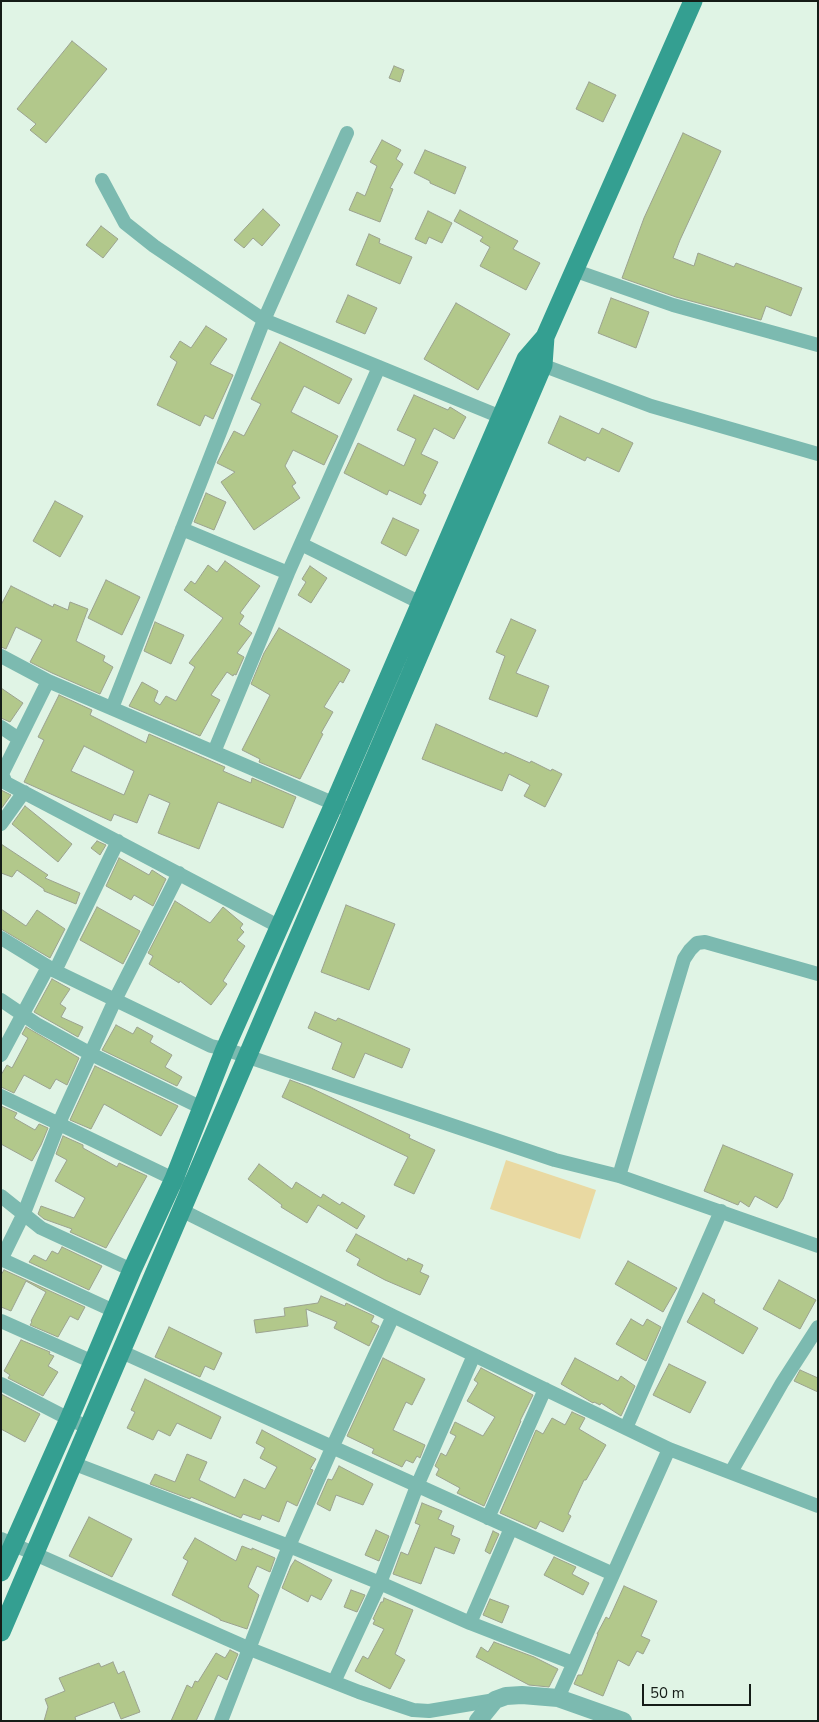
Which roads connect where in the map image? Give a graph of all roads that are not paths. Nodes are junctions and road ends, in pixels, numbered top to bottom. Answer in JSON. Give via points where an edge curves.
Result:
{"nodes":[{"id":1,"x":693,"y":1,"type":"edge"},
{"id":2,"x":347,"y":133,"type":"dead end"},
{"id":3,"x":102,"y":180,"type":"dead end"},
{"id":4,"x":574,"y":270,"type":"junction"},
{"id":5,"x":264,"y":320,"type":"junction"},
{"id":6,"x":818,"y":345,"type":"edge"},
{"id":7,"x":535,"y":362,"type":"junction"},
{"id":8,"x":379,"y":367,"type":"junction"},
{"id":9,"x":501,"y":417,"type":"junction"},
{"id":10,"x":818,"y":454,"type":"edge"},
{"id":11,"x":182,"y":529,"type":"junction"},
{"id":12,"x":301,"y":544,"type":"junction"},
{"id":13,"x":288,"y":573,"type":"junction"},
{"id":14,"x":421,"y":603,"type":"junction"},
{"id":15,"x":1,"y":656,"type":"edge"},
{"id":16,"x":48,"y":681,"type":"junction"},
{"id":17,"x":112,"y":708,"type":"junction"},
{"id":18,"x":1,"y":727,"type":"edge"},
{"id":19,"x":19,"y":739,"type":"junction"},
{"id":20,"x":214,"y":752,"type":"junction"},
{"id":21,"x":2,"y":773,"type":"edge"},
{"id":22,"x":24,"y":792,"type":"junction"},
{"id":23,"x":343,"y":808,"type":"junction"},
{"id":24,"x":1,"y":824,"type":"edge"},
{"id":25,"x":118,"y":841,"type":"junction"},
{"id":26,"x":179,"y":873,"type":"junction"},
{"id":27,"x":280,"y":927,"type":"junction"},
{"id":28,"x":1,"y":938,"type":"edge"},
{"id":29,"x":52,"y":969,"type":"junction"},
{"id":30,"x":818,"y":974,"type":"edge"},
{"id":31,"x":1,"y":1000,"type":"edge"},
{"id":32,"x":115,"y":1000,"type":"junction"},
{"id":33,"x":22,"y":1014,"type":"junction"},
{"id":34,"x":225,"y":1049,"type":"junction"},
{"id":35,"x":1,"y":1054,"type":"edge"},
{"id":36,"x":91,"y":1054,"type":"junction"},
{"id":37,"x":246,"y":1057,"type":"junction"},
{"id":38,"x":1,"y":1096,"type":"edge"},
{"id":39,"x":202,"y":1108,"type":"junction"},
{"id":40,"x":59,"y":1124,"type":"junction"},
{"id":41,"x":619,"y":1176,"type":"junction"},
{"id":42,"x":174,"y":1179,"type":"junction"},
{"id":43,"x":192,"y":1187,"type":"junction"},
{"id":44,"x":1,"y":1196,"type":"edge"},
{"id":45,"x":181,"y":1210,"type":"junction"},
{"id":46,"x":721,"y":1211,"type":"junction"},
{"id":47,"x":24,"y":1213,"type":"junction"},
{"id":48,"x":818,"y":1246,"type":"edge"},
{"id":49,"x":1,"y":1259,"type":"edge"},
{"id":50,"x":132,"y":1270,"type":"junction"},
{"id":51,"x":114,"y":1311,"type":"junction"},
{"id":52,"x":394,"y":1316,"type":"junction"},
{"id":53,"x":1,"y":1321,"type":"edge"},
{"id":54,"x":818,"y":1327,"type":"edge"},
{"id":55,"x":122,"y":1352,"type":"junction"},
{"id":56,"x":474,"y":1355,"type":"junction"},
{"id":57,"x":93,"y":1362,"type":"junction"},
{"id":58,"x":1,"y":1384,"type":"edge"},
{"id":59,"x":545,"y":1389,"type":"junction"},
{"id":60,"x":69,"y":1419,"type":"junction"},
{"id":61,"x":90,"y":1428,"type":"junction"},
{"id":62,"x":626,"y":1428,"type":"junction"},
{"id":63,"x":332,"y":1448,"type":"junction"},
{"id":64,"x":669,"y":1449,"type":"junction"},
{"id":65,"x":74,"y":1464,"type":"junction"},
{"id":66,"x":731,"y":1472,"type":"junction"},
{"id":67,"x":417,"y":1486,"type":"junction"},
{"id":68,"x":818,"y":1506,"type":"edge"},
{"id":69,"x":488,"y":1518,"type":"junction"},
{"id":70,"x":511,"y":1528,"type":"junction"},
{"id":71,"x":7,"y":1542,"type":"edge"},
{"id":72,"x":289,"y":1546,"type":"junction"},
{"id":73,"x":34,"y":1555,"type":"junction"},
{"id":74,"x":1,"y":1572,"type":"edge"},
{"id":75,"x":613,"y":1574,"type":"junction"},
{"id":76,"x":380,"y":1583,"type":"junction"},
{"id":77,"x":470,"y":1623,"type":"junction"},
{"id":78,"x":1,"y":1632,"type":"edge"},
{"id":79,"x":250,"y":1649,"type":"junction"},
{"id":80,"x":573,"y":1663,"type":"junction"},
{"id":81,"x":334,"y":1682,"type":"junction"},
{"id":82,"x":558,"y":1698,"type":"junction"},
{"id":83,"x":495,"y":1700,"type":"junction"},
{"id":84,"x":221,"y":1721,"type":"edge"},
{"id":85,"x":478,"y":1721,"type":"edge"},
{"id":86,"x":623,"y":1721,"type":"edge"}],
"edges":[{"from":1,"to":4,"type":"main road"},
{"from":2,"to":5,"type":"street"},
{"from":3,"to":5,"type":"street","via":[[125,223]]},
{"from":4,"to":6,"type":"street","via":[[672,305]]},
{"from":4,"to":7,"type":"main road"},
{"from":5,"to":8,"type":"street"},
{"from":5,"to":11,"type":"street"},
{"from":7,"to":9,"type":"main road"},
{"from":7,"to":10,"type":"street","via":[[651,406]]},
{"from":7,"to":23,"type":"main road"},
{"from":8,"to":9,"type":"street"},
{"from":8,"to":12,"type":"street"},
{"from":9,"to":14,"type":"main road"},
{"from":11,"to":13,"type":"street"},
{"from":11,"to":17,"type":"street"},
{"from":12,"to":13,"type":"street"},
{"from":12,"to":14,"type":"street"},
{"from":13,"to":20,"type":"street"},
{"from":14,"to":23,"type":"main road"},
{"from":15,"to":16,"type":"street"},
{"from":16,"to":17,"type":"street"},
{"from":16,"to":19,"type":"street"},
{"from":17,"to":20,"type":"street"},
{"from":18,"to":19,"type":"street"},
{"from":19,"to":21,"type":"street"},
{"from":20,"to":23,"type":"street"},
{"from":21,"to":22,"type":"street","via":[[6,783]]},
{"from":22,"to":24,"type":"street"},
{"from":22,"to":25,"type":"street"},
{"from":23,"to":27,"type":"main road"},
{"from":23,"to":37,"type":"main road"},
{"from":25,"to":26,"type":"street"},
{"from":25,"to":29,"type":"street"},
{"from":26,"to":27,"type":"street"},
{"from":26,"to":32,"type":"street"},
{"from":27,"to":34,"type":"main road"},
{"from":28,"to":29,"type":"street"},
{"from":29,"to":32,"type":"street"},
{"from":29,"to":33,"type":"street"},
{"from":30,"to":41,"type":"street","via":[[713,943],[694,946],[684,959]]},
{"from":31,"to":33,"type":"street"},
{"from":32,"to":34,"type":"street","via":[[211,1046]]},
{"from":32,"to":36,"type":"street"},
{"from":33,"to":35,"type":"street"},
{"from":33,"to":36,"type":"street"},
{"from":34,"to":37,"type":"street"},
{"from":34,"to":39,"type":"main road"},
{"from":36,"to":39,"type":"street"},
{"from":36,"to":40,"type":"street"},
{"from":37,"to":41,"type":"street","via":[[555,1160]]},
{"from":37,"to":43,"type":"main road"},
{"from":38,"to":40,"type":"street"},
{"from":39,"to":42,"type":"main road"},
{"from":40,"to":42,"type":"street"},
{"from":40,"to":47,"type":"street"},
{"from":41,"to":46,"type":"street"},
{"from":42,"to":43,"type":"street"},
{"from":42,"to":50,"type":"main road"},
{"from":43,"to":45,"type":"main road"},
{"from":44,"to":47,"type":"street"},
{"from":45,"to":52,"type":"street"},
{"from":45,"to":55,"type":"main road"},
{"from":46,"to":48,"type":"street"},
{"from":46,"to":62,"type":"street"},
{"from":47,"to":49,"type":"street"},
{"from":47,"to":50,"type":"street","via":[[41,1228]]},
{"from":49,"to":51,"type":"street"},
{"from":50,"to":51,"type":"main road"},
{"from":51,"to":57,"type":"main road"},
{"from":52,"to":56,"type":"street"},
{"from":52,"to":63,"type":"street"},
{"from":53,"to":57,"type":"street"},
{"from":54,"to":66,"type":"street"},
{"from":55,"to":61,"type":"main road"},
{"from":55,"to":63,"type":"street"},
{"from":56,"to":59,"type":"street"},
{"from":56,"to":67,"type":"street"},
{"from":57,"to":60,"type":"main road"},
{"from":58,"to":60,"type":"street"},
{"from":59,"to":62,"type":"street"},
{"from":59,"to":69,"type":"street"},
{"from":60,"to":61,"type":"street"},
{"from":60,"to":71,"type":"main road"},
{"from":61,"to":65,"type":"main road"},
{"from":62,"to":64,"type":"street"},
{"from":63,"to":67,"type":"street"},
{"from":63,"to":72,"type":"street"},
{"from":64,"to":66,"type":"street"},
{"from":64,"to":75,"type":"street"},
{"from":65,"to":72,"type":"street"},
{"from":65,"to":73,"type":"main road"},
{"from":66,"to":68,"type":"street"},
{"from":67,"to":69,"type":"street"},
{"from":67,"to":76,"type":"street"},
{"from":69,"to":70,"type":"street"},
{"from":70,"to":75,"type":"street"},
{"from":70,"to":77,"type":"street"},
{"from":71,"to":73,"type":"street"},
{"from":71,"to":74,"type":"main road"},
{"from":72,"to":76,"type":"street"},
{"from":72,"to":79,"type":"street"},
{"from":73,"to":78,"type":"main road"},
{"from":73,"to":79,"type":"street"},
{"from":75,"to":80,"type":"street"},
{"from":76,"to":77,"type":"street"},
{"from":76,"to":81,"type":"street"},
{"from":77,"to":80,"type":"street"},
{"from":79,"to":81,"type":"street"},
{"from":79,"to":84,"type":"street"},
{"from":80,"to":82,"type":"street"},
{"from":81,"to":83,"type":"street","via":[[413,1710],[429,1711]]},
{"from":82,"to":83,"type":"street","via":[[522,1695]]},
{"from":82,"to":86,"type":"street"},
{"from":83,"to":85,"type":"street"}]}
